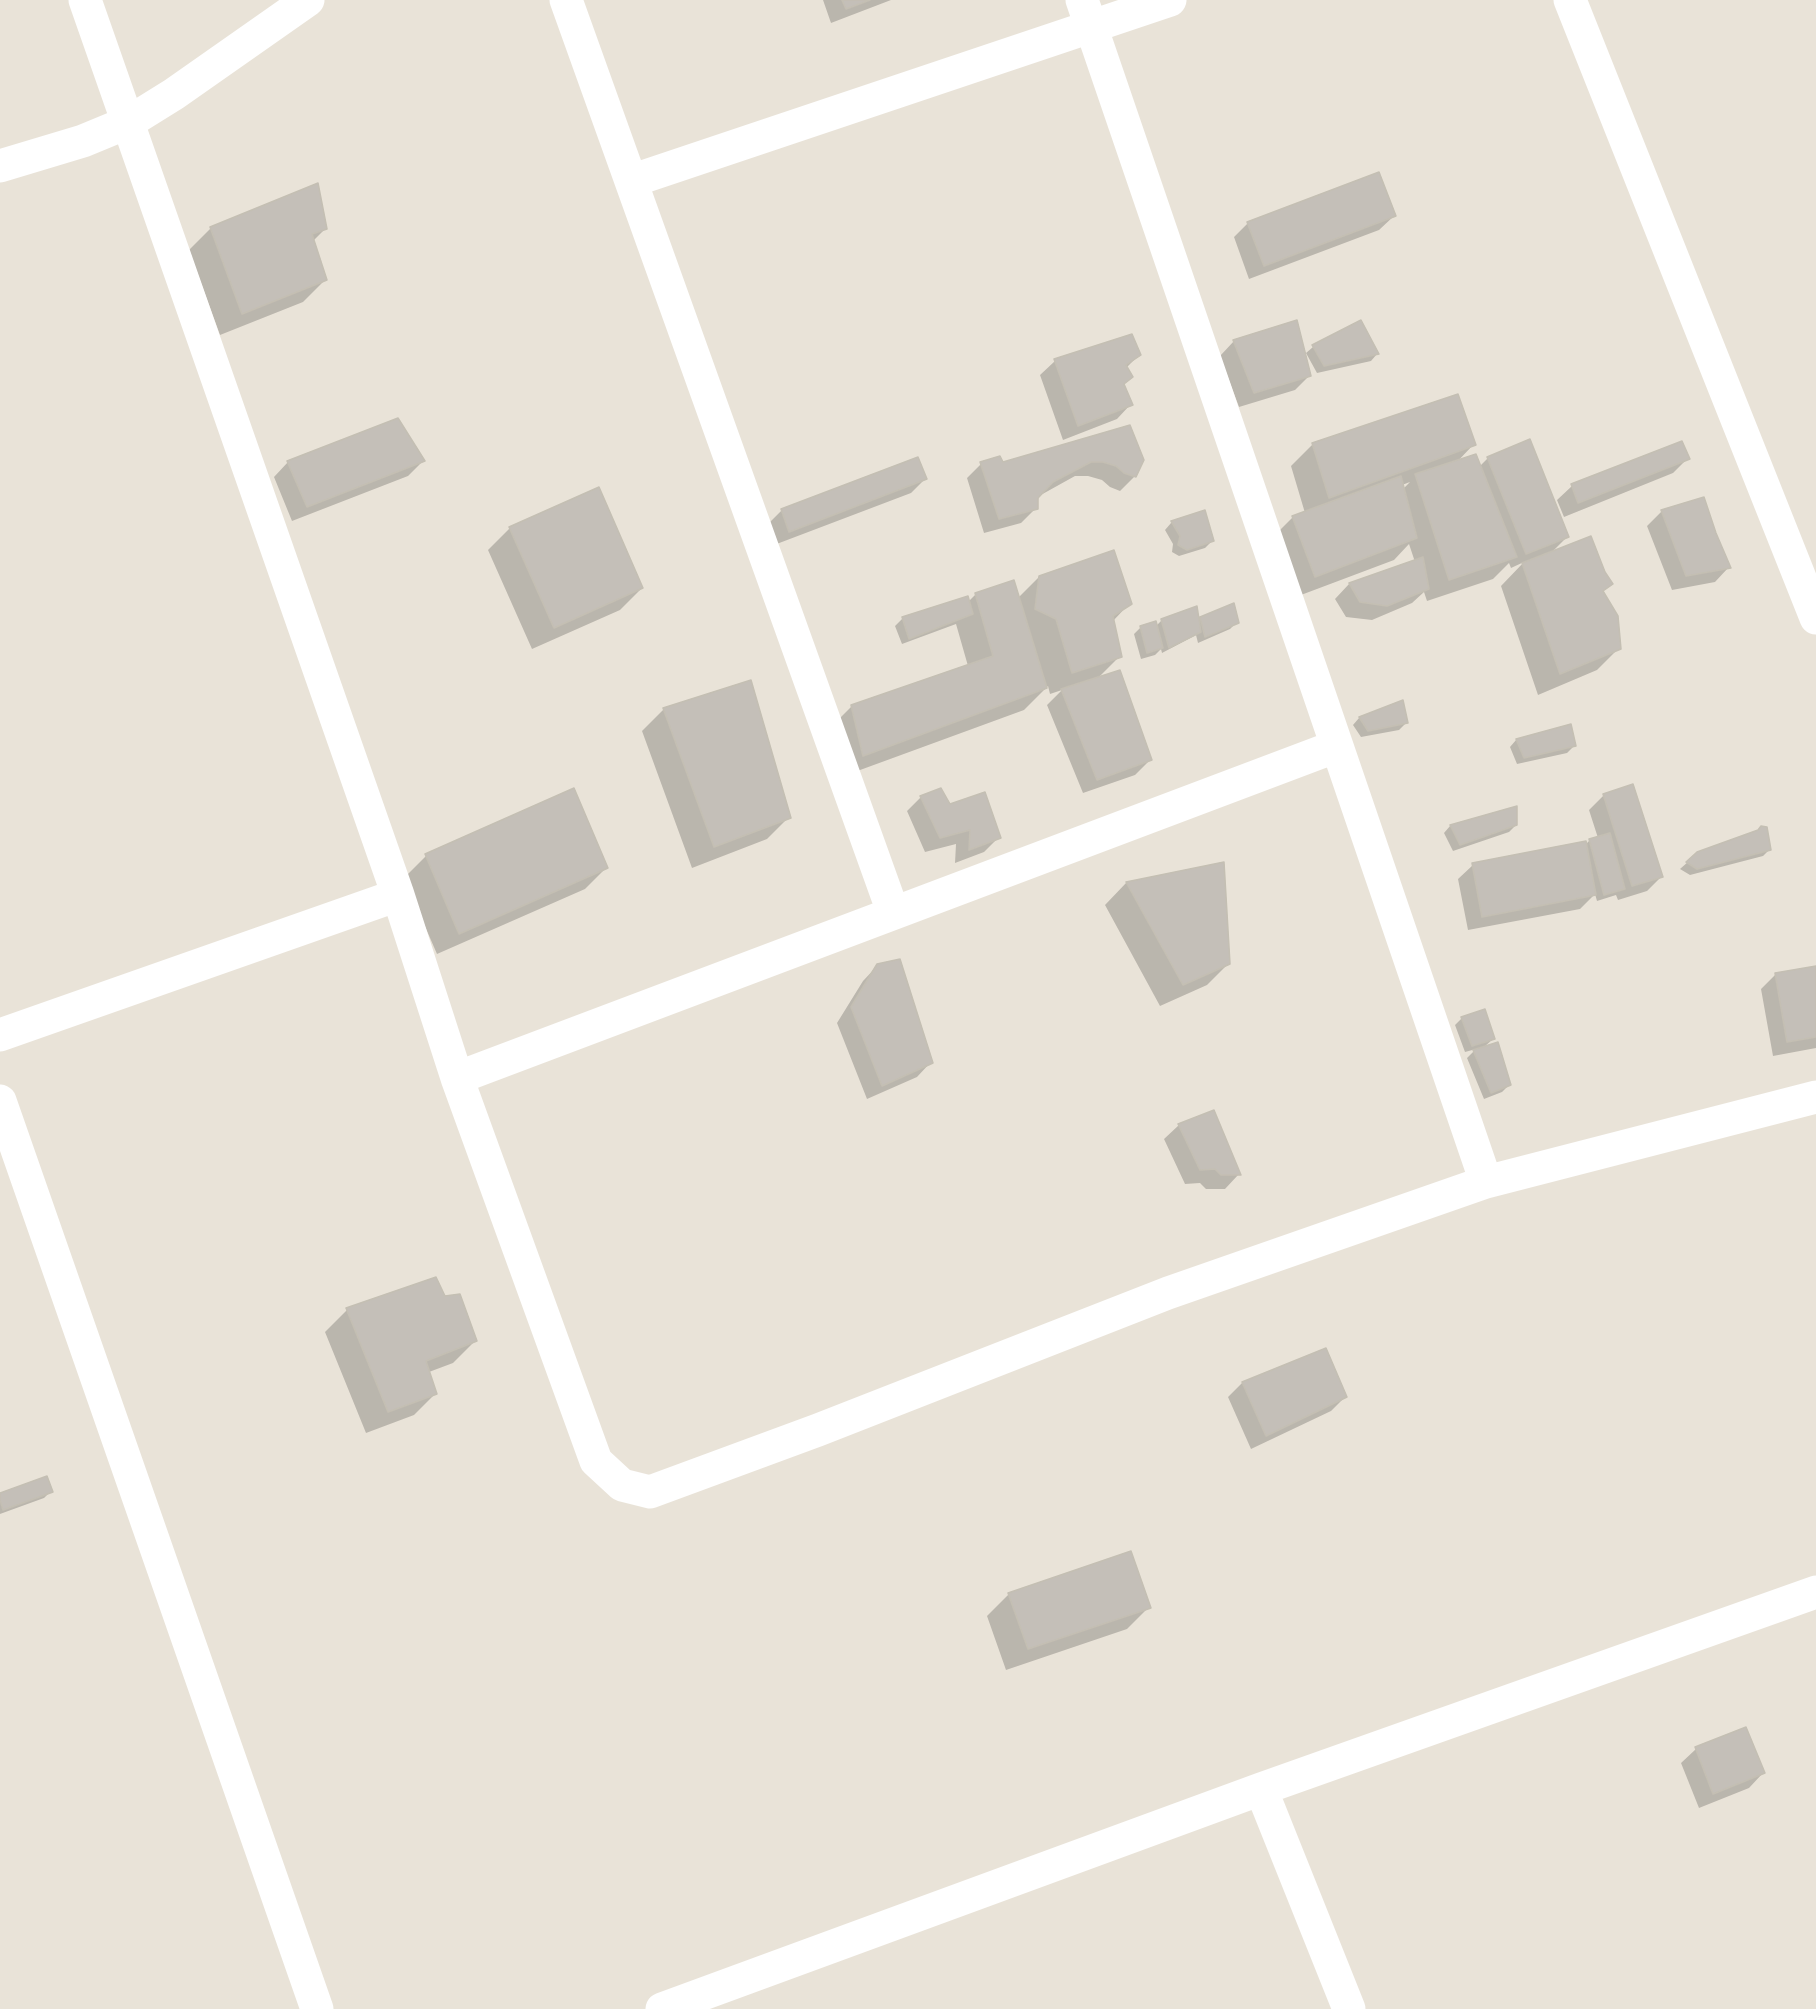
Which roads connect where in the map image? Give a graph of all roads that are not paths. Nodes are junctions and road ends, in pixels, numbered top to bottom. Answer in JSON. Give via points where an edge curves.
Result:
{"nodes":[{"id":1,"x":85,"y":0,"type":"edge"},
{"id":2,"x":308,"y":0,"type":"edge"},
{"id":3,"x":566,"y":0,"type":"edge"},
{"id":4,"x":1170,"y":0,"type":"edge"},
{"id":5,"x":1570,"y":0,"type":"edge"},
{"id":6,"x":1087,"y":14,"type":"edge"},
{"id":7,"x":129,"y":122,"type":"junction"},
{"id":8,"x":0,"y":166,"type":"edge"},
{"id":9,"x":631,"y":181,"type":"junction"},
{"id":10,"x":1816,"y":618,"type":"edge"},
{"id":11,"x":1337,"y":746,"type":"junction"},
{"id":12,"x":398,"y":895,"type":"junction"},
{"id":13,"x":893,"y":912,"type":"junction"},
{"id":14,"x":0,"y":1035,"type":"edge"},
{"id":15,"x":457,"y":1078,"type":"junction"},
{"id":16,"x":1816,"y":1097,"type":"edge"},
{"id":17,"x":0,"y":1101,"type":"edge"},
{"id":18,"x":1486,"y":1182,"type":"junction"},
{"id":19,"x":1816,"y":1592,"type":"edge"},
{"id":20,"x":1261,"y":1789,"type":"junction"},
{"id":21,"x":317,"y":2009,"type":"edge"},
{"id":22,"x":663,"y":2009,"type":"edge"},
{"id":23,"x":1349,"y":2009,"type":"edge"}],
"edges":[{"from":1,"to":7,"type":"street"},
{"from":2,"to":7,"type":"street"},
{"from":3,"to":9,"type":"street"},
{"from":4,"to":6,"type":"street"},
{"from":5,"to":10,"type":"street"},
{"from":6,"to":9,"type":"street"},
{"from":6,"to":11,"type":"street"},
{"from":7,"to":8,"type":"street","via":[[83,141]]},
{"from":7,"to":12,"type":"street"},
{"from":9,"to":13,"type":"street"},
{"from":11,"to":13,"type":"street"},
{"from":11,"to":18,"type":"street"},
{"from":12,"to":14,"type":"street"},
{"from":12,"to":15,"type":"street"},
{"from":13,"to":15,"type":"street"},
{"from":15,"to":18,"type":"street","via":[[596,1461],[622,1485],[650,1492],[1168,1293]]},
{"from":16,"to":18,"type":"street"},
{"from":17,"to":21,"type":"street"},
{"from":19,"to":20,"type":"street"},
{"from":20,"to":22,"type":"street"},
{"from":20,"to":23,"type":"street"}]}
